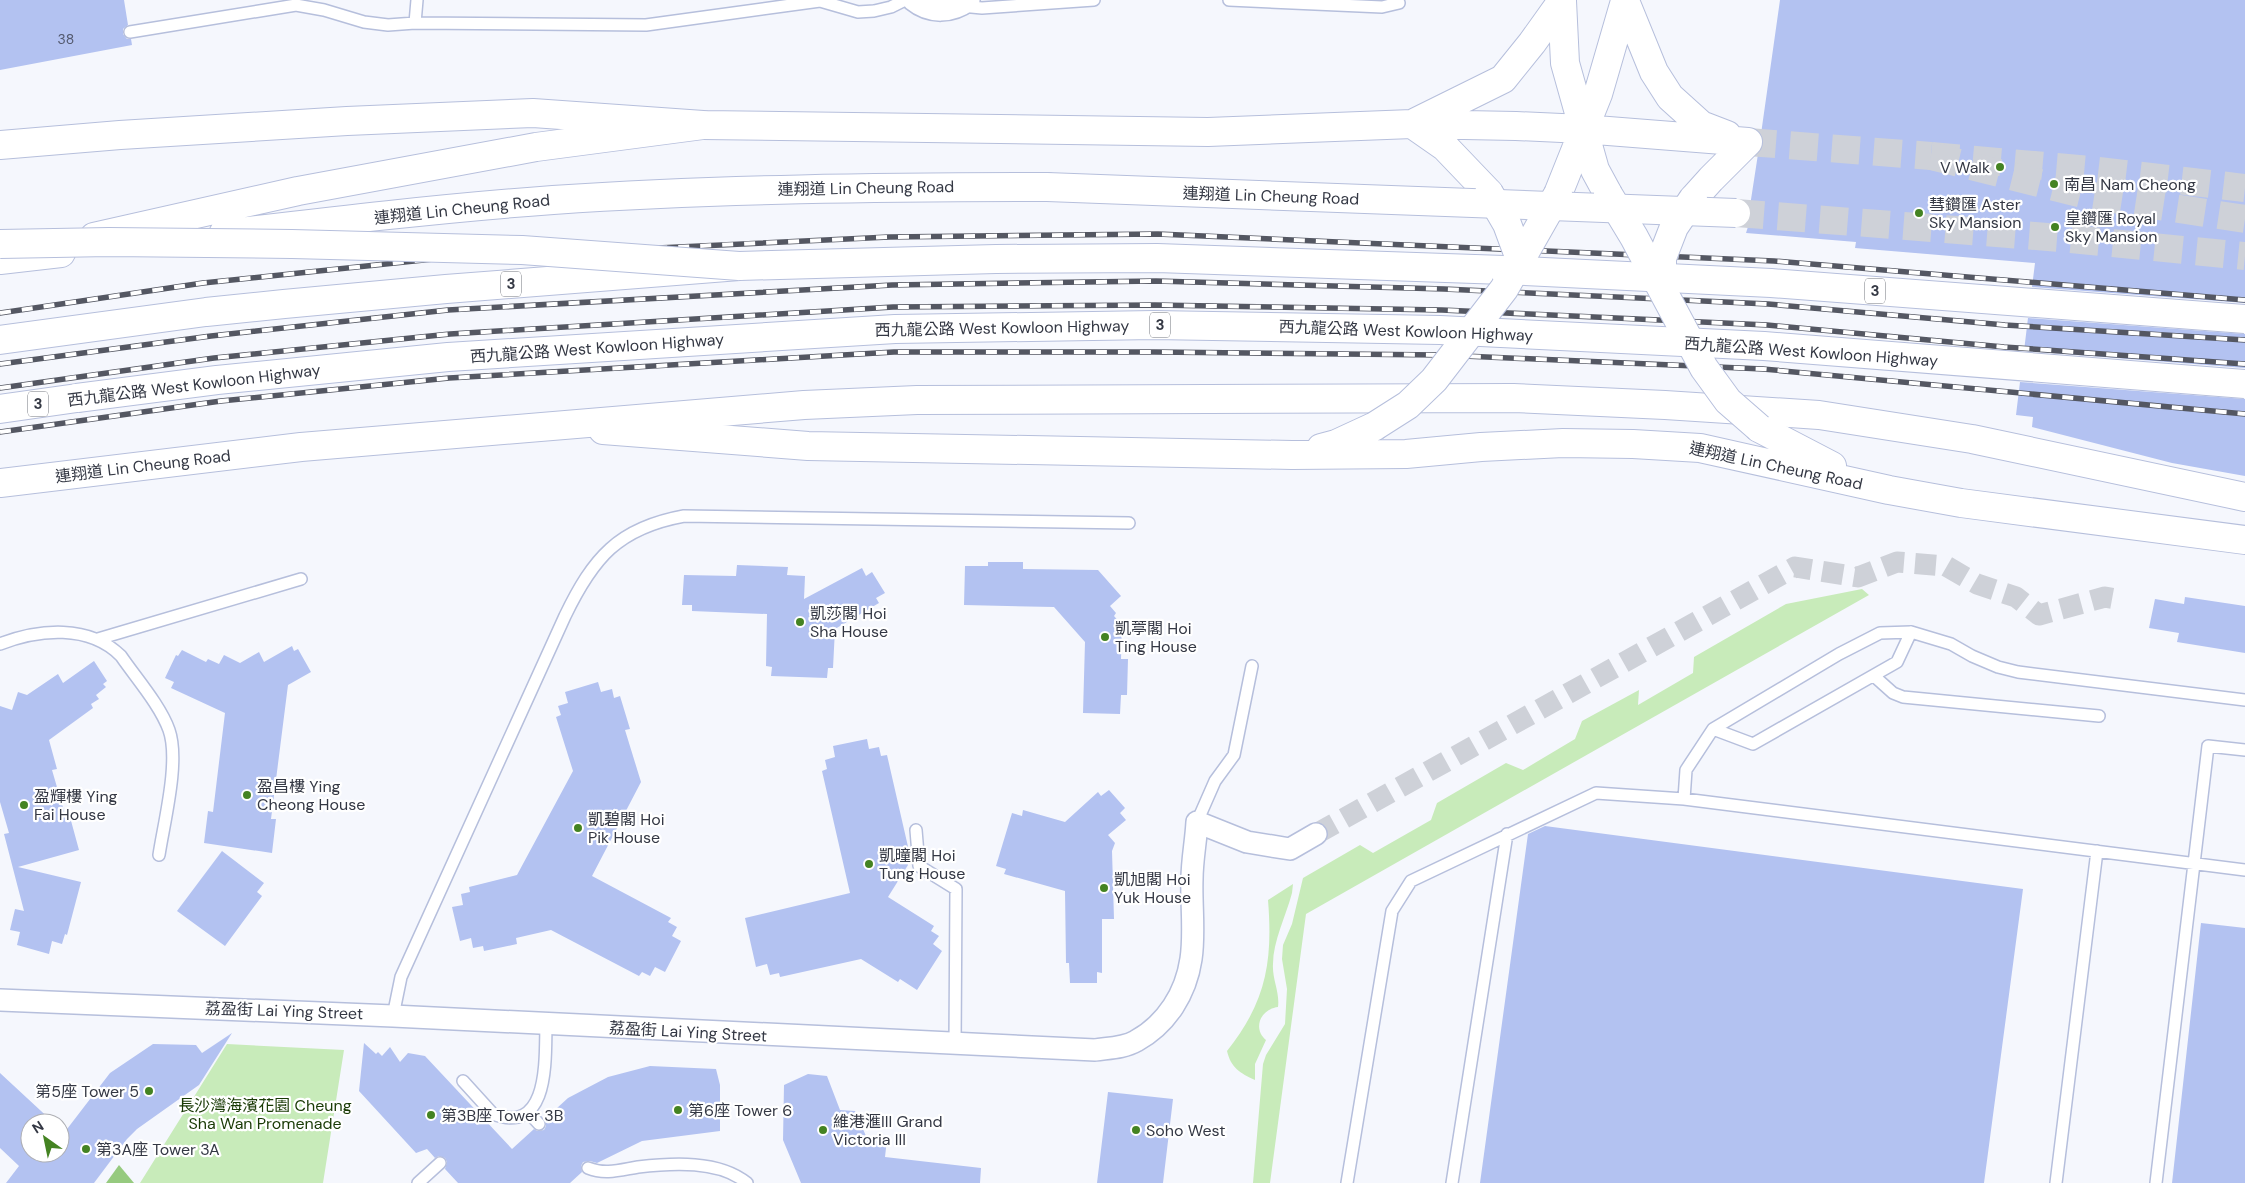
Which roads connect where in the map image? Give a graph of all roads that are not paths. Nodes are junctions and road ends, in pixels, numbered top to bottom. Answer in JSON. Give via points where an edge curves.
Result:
{"nodes":[{"id":1,"x":417,"y":0,"type":"edge"},
{"id":2,"x":905,"y":0,"type":"edge"},
{"id":3,"x":913,"y":0,"type":"edge"},
{"id":4,"x":1094,"y":0,"type":"edge"},
{"id":5,"x":1229,"y":0,"type":"edge"},
{"id":6,"x":1562,"y":1,"type":"edge"},
{"id":7,"x":1625,"y":1,"type":"edge"},
{"id":8,"x":965,"y":3,"type":"edge"},
{"id":9,"x":1400,"y":4,"type":"dead end"},
{"id":10,"x":415,"y":23,"type":"junction"},
{"id":11,"x":130,"y":32,"type":"dead end"},
{"id":12,"x":1412,"y":124,"type":"junction"},
{"id":13,"x":703,"y":125,"type":"junction"},
{"id":14,"x":1583,"y":129,"type":"junction"},
{"id":15,"x":1748,"y":142,"type":"junction"},
{"id":16,"x":0,"y":145,"type":"edge"},
{"id":17,"x":1736,"y":213,"type":"tunnel mouth"},
{"id":18,"x":0,"y":244,"type":"edge"},
{"id":19,"x":0,"y":259,"type":"edge"},
{"id":20,"x":1520,"y":259,"type":"junction"},
{"id":21,"x":738,"y":266,"type":"junction"},
{"id":22,"x":1662,"y":287,"type":"junction"},
{"id":23,"x":2245,"y":319,"type":"edge"},
{"id":24,"x":0,"y":340,"type":"edge"},
{"id":25,"x":2245,"y":384,"type":"edge"},
{"id":26,"x":0,"y":409,"type":"edge"},
{"id":27,"x":555,"y":426,"type":"junction"},
{"id":28,"x":1292,"y":455,"type":"junction"},
{"id":29,"x":40,"y":478,"type":"junction"},
{"id":30,"x":0,"y":483,"type":"edge"},
{"id":31,"x":1889,"y":490,"type":"junction"},
{"id":32,"x":2245,"y":497,"type":"edge"},
{"id":33,"x":0,"y":498,"type":"edge"},
{"id":34,"x":1129,"y":523,"type":"dead end"},
{"id":35,"x":2245,"y":540,"type":"edge"},
{"id":36,"x":301,"y":578,"type":"dead end"},
{"id":37,"x":1911,"y":632,"type":"junction"},
{"id":38,"x":98,"y":639,"type":"junction"},
{"id":39,"x":0,"y":644,"type":"edge"},
{"id":40,"x":1252,"y":666,"type":"dead end"},
{"id":41,"x":1874,"y":676,"type":"junction"},
{"id":42,"x":2245,"y":700,"type":"edge"},
{"id":43,"x":2099,"y":716,"type":"dead end"},
{"id":44,"x":1713,"y":729,"type":"junction"},
{"id":45,"x":2245,"y":750,"type":"edge"},
{"id":46,"x":1684,"y":799,"type":"junction"},
{"id":47,"x":1197,"y":822,"type":"junction"},
{"id":48,"x":916,"y":830,"type":"dead end"},
{"id":49,"x":1316,"y":834,"type":"tunnel mouth"},
{"id":50,"x":1506,"y":834,"type":"junction"},
{"id":51,"x":2097,"y":850,"type":"junction"},
{"id":52,"x":158,"y":855,"type":"dead end"},
{"id":53,"x":2194,"y":864,"type":"junction"},
{"id":54,"x":2245,"y":870,"type":"edge"},
{"id":55,"x":0,"y":1000,"type":"edge"},
{"id":56,"x":393,"y":1016,"type":"junction"},
{"id":57,"x":546,"y":1025,"type":"junction"},
{"id":58,"x":955,"y":1044,"type":"junction"},
{"id":59,"x":463,"y":1081,"type":"dead end"},
{"id":60,"x":528,"y":1112,"type":"junction"},
{"id":61,"x":539,"y":1124,"type":"dead end"},
{"id":62,"x":440,"y":1163,"type":"dead end"},
{"id":63,"x":588,"y":1168,"type":"dead end"},
{"id":64,"x":418,"y":1183,"type":"edge"},
{"id":65,"x":747,"y":1183,"type":"edge"},
{"id":66,"x":1347,"y":1183,"type":"edge"},
{"id":67,"x":1452,"y":1183,"type":"edge"},
{"id":68,"x":2056,"y":1183,"type":"edge"},
{"id":69,"x":2156,"y":1183,"type":"edge"}],
"edges":[{"from":1,"to":10,"type":"lane"},
{"from":2,"to":10,"type":"lane","via":[[874,11],[858,12],[820,1],[646,25]]},
{"from":3,"to":8,"type":"street","via":[[933,10],[946,10]]},
{"from":4,"to":8,"type":"lane","via":[[982,8]]},
{"from":5,"to":9,"type":"lane","via":[[1382,7]]},
{"from":6,"to":12,"type":"main road","via":[[1503,79]]},
{"from":6,"to":14,"type":"main road","via":[[1565,63]]},
{"from":7,"to":14,"type":"main road","via":[[1611,53]]},
{"from":7,"to":15,"type":"main road","via":[[1654,72],[1670,96],[1701,125]]},
{"from":10,"to":11,"type":"lane","via":[[388,25],[364,22],[296,5]]},
{"from":12,"to":13,"type":"main road","via":[[1208,132]]},
{"from":12,"to":14,"type":"main road"},
{"from":12,"to":20,"type":"main road","bridge":true,"via":[[1445,147],[1489,193],[1507,224]]},
{"from":13,"to":16,"type":"main road","via":[[533,113],[347,121]]},
{"from":13,"to":19,"type":"main road","via":[[536,147],[298,191]]},
{"from":14,"to":15,"type":"main road"},
{"from":14,"to":20,"type":"main road","bridge":true,"via":[[1558,194]]},
{"from":14,"to":22,"type":"main road","bridge":true,"via":[[1595,170]]},
{"from":15,"to":22,"type":"main road","bridge":true,"via":[[1710,178],[1674,227],[1662,258]]},
{"from":17,"to":19,"type":"main road","name":"連翔道 Lin Cheung Road","bridge":true,"via":[[1047,187],[870,187],[552,200]]},
{"from":18,"to":21,"type":"main road","bridge":true,"via":[[292,244],[522,250]]},
{"from":20,"to":28,"type":"main road","bridge":true,"via":[[1504,289],[1434,380],[1408,405],[1375,426],[1336,444]]},
{"from":21,"to":23,"type":"main road","number":"3","bridge":true,"via":[[958,259],[1158,258],[1494,269],[1781,284]]},
{"from":21,"to":24,"type":"main road","number":"3","bridge":true,"via":[[236,309]]},
{"from":22,"to":31,"type":"main road","bridge":true,"via":[[1704,368],[1728,401],[1759,428],[1818,460]]},
{"from":25,"to":26,"type":"main road","name":"西九龍公路 West Kowloon Highway","number":"3","bridge":true,"via":[[1764,346],[1440,330],[1154,325],[894,329],[448,357],[217,380]]},
{"from":27,"to":28,"type":"main road","name":"連翔道 Lin Cheung Road","via":[[808,446]]},
{"from":27,"to":29,"type":"main road","name":"連翔道 Lin Cheung Road","via":[[301,447]]},
{"from":27,"to":32,"type":"main road","name":"連翔道 Lin Cheung Road","via":[[804,405],[917,400],[1513,398],[1819,415],[1972,439]]},
{"from":28,"to":31,"type":"main road","name":"連翔道 Lin Cheung Road","via":[[1406,454],[1563,443],[1632,444],[1700,448]]},
{"from":29,"to":30,"type":"main road","name":"連翔道 Lin Cheung Road"},
{"from":29,"to":33,"type":"main road"},
{"from":31,"to":35,"type":"main road","name":"連翔道 Lin Cheung Road","via":[[1961,503]]},
{"from":34,"to":56,"type":"lane","via":[[684,516],[661,520],[619,541],[586,575],[568,609],[401,977]]},
{"from":36,"to":38,"type":"lane"},
{"from":37,"to":41,"type":"lane","via":[[1898,662]]},
{"from":37,"to":42,"type":"lane","via":[[1951,644],[1998,667],[2018,672]]},
{"from":37,"to":44,"type":"lane","via":[[1880,633]]},
{"from":38,"to":39,"type":"lane","via":[[66,632],[32,634]]},
{"from":38,"to":52,"type":"lane","via":[[121,656],[169,729],[173,761]]},
{"from":40,"to":47,"type":"lane","via":[[1234,756],[1215,781]]},
{"from":41,"to":43,"type":"lane","via":[[1893,693],[1903,697]]},
{"from":41,"to":44,"type":"lane","via":[[1753,744]]},
{"from":44,"to":46,"type":"lane","via":[[1686,770]]},
{"from":45,"to":53,"type":"lane","via":[[2208,746]]},
{"from":46,"to":50,"type":"lane","via":[[1596,793]]},
{"from":46,"to":51,"type":"lane"},
{"from":47,"to":49,"type":"street","via":[[1247,842],[1290,849]]},
{"from":47,"to":58,"type":"street","name":"荔盈街 Lai Ying Street","via":[[1192,877],[1192,958],[1186,982],[1173,1008],[1156,1026],[1135,1041],[1095,1050]]},
{"from":48,"to":58,"type":"lane","via":[[919,866],[956,889]]},
{"from":50,"to":66,"type":"lane","via":[[1410,881],[1392,911]]},
{"from":50,"to":67,"type":"lane"},
{"from":51,"to":53,"type":"lane"},
{"from":51,"to":68,"type":"lane"},
{"from":53,"to":54,"type":"lane"},
{"from":53,"to":69,"type":"lane"},
{"from":55,"to":56,"type":"street","name":"荔盈街 Lai Ying Street"},
{"from":56,"to":57,"type":"street","name":"荔盈街 Lai Ying Street"},
{"from":57,"to":58,"type":"street","name":"荔盈街 Lai Ying Street"},
{"from":57,"to":60,"type":"lane","via":[[543,1086],[535,1105]]},
{"from":59,"to":60,"type":"lane","via":[[489,1117],[514,1117]]},
{"from":60,"to":61,"type":"lane"},
{"from":62,"to":64,"type":"lane"},
{"from":63,"to":65,"type":"lane","via":[[612,1172],[656,1165],[701,1166],[723,1170]]}]}
